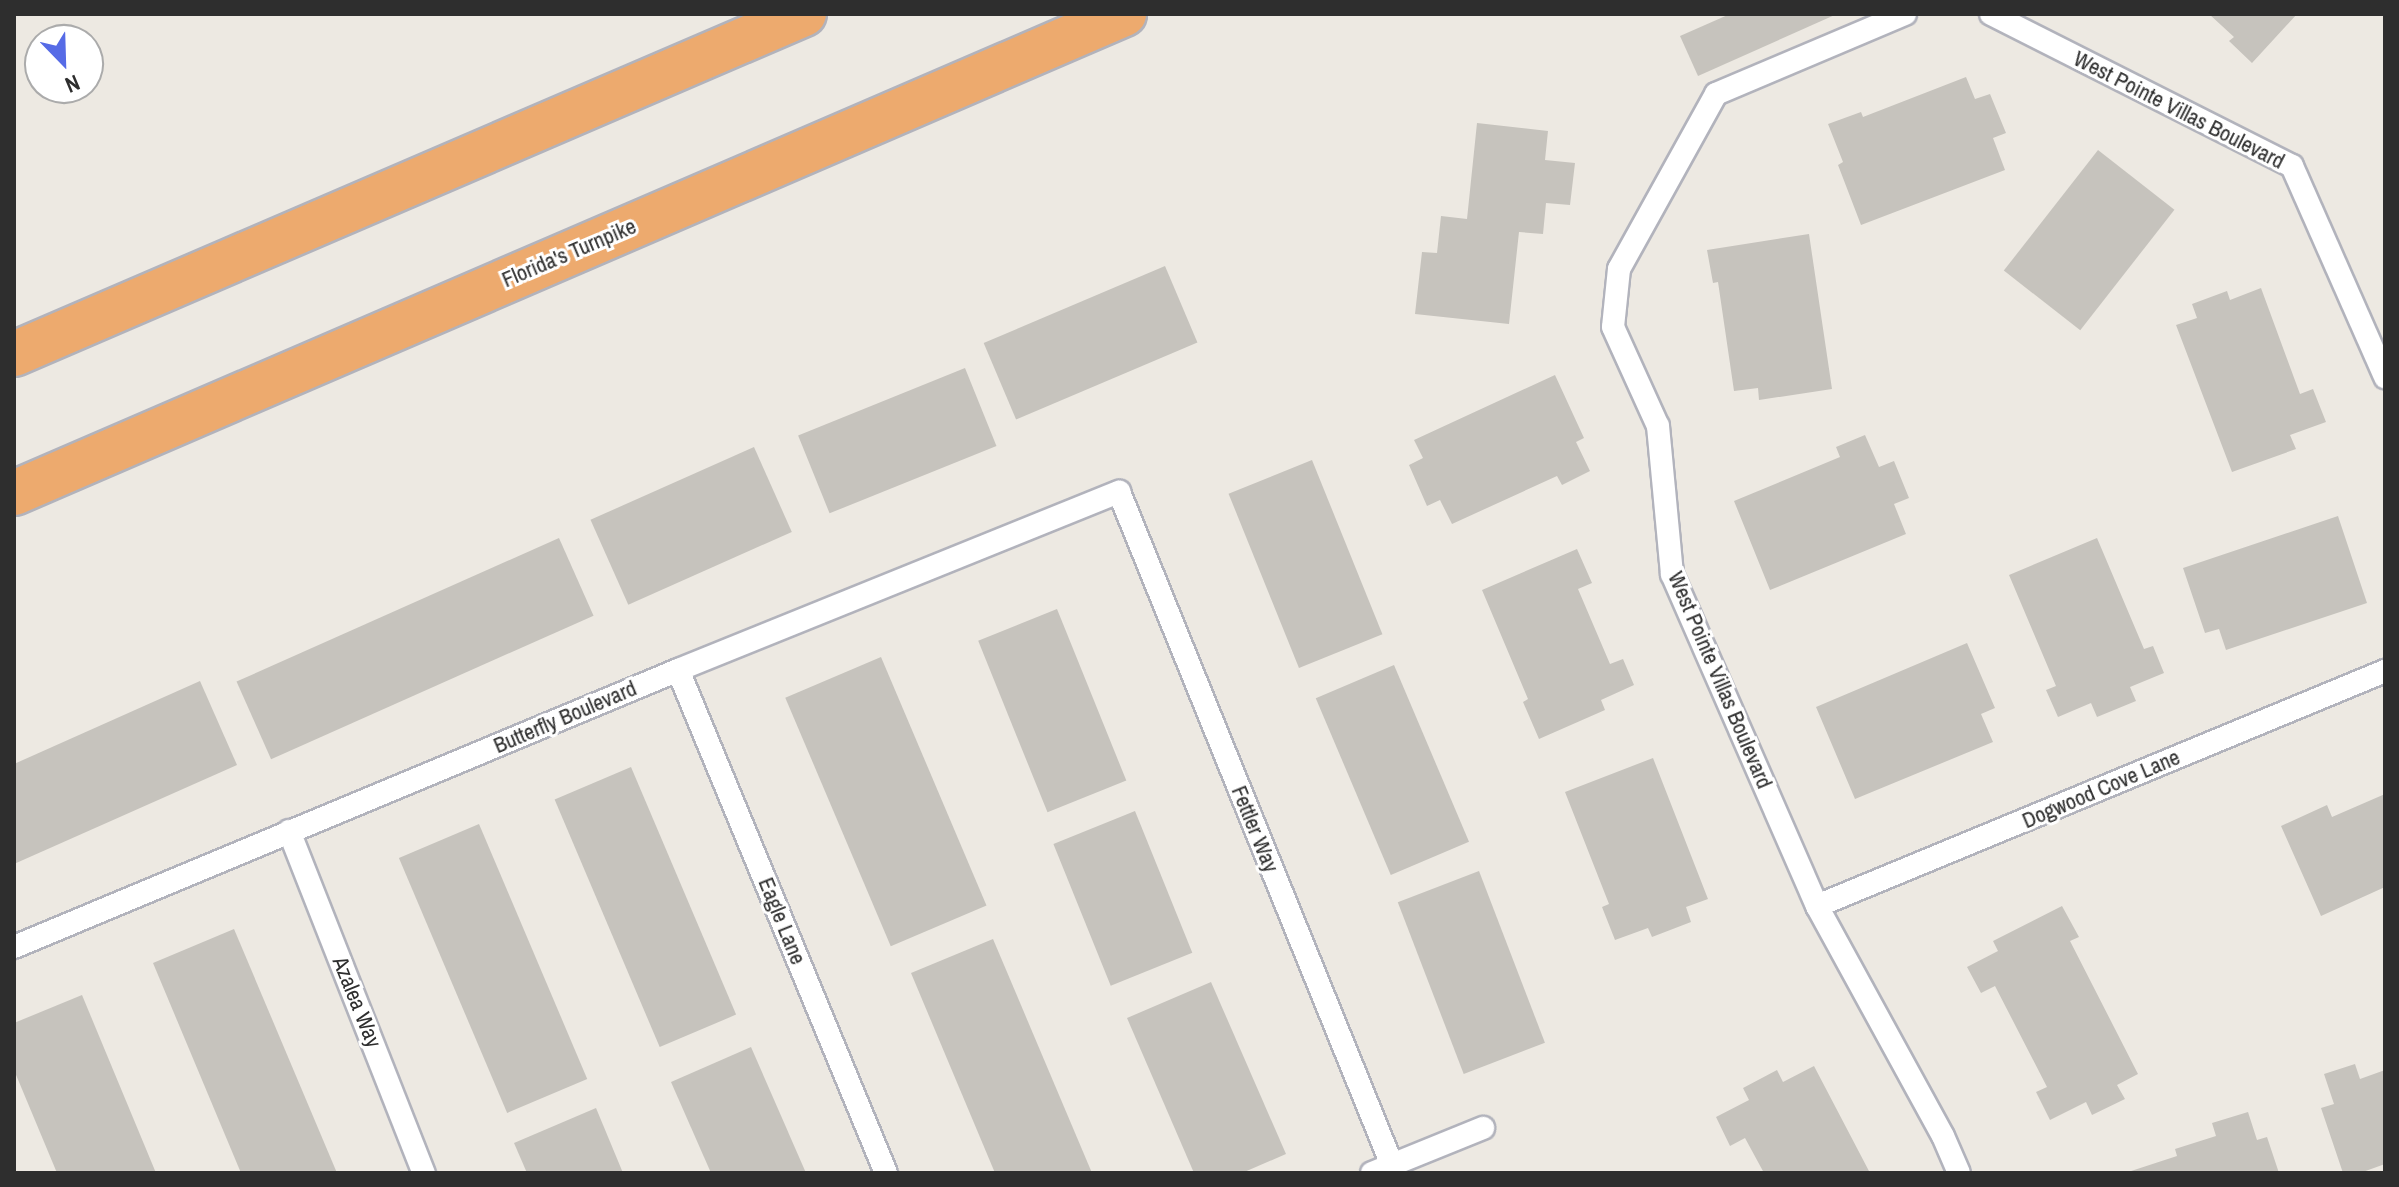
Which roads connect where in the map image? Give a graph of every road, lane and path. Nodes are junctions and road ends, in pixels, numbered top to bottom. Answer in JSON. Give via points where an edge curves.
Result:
{"nodes":[{"id":1,"x":804,"y":14,"type":"edge"},
{"id":2,"x":1124,"y":14,"type":"edge"},
{"id":3,"x":1905,"y":14,"type":"edge"},
{"id":4,"x":1991,"y":14,"type":"edge"},
{"id":5,"x":14,"y":354,"type":"edge"},
{"id":6,"x":2385,"y":377,"type":"edge"},
{"id":7,"x":1119,"y":492,"type":"joint"},
{"id":8,"x":14,"y":493,"type":"edge"},
{"id":9,"x":678,"y":670,"type":"junction"},
{"id":10,"x":2385,"y":671,"type":"edge"},
{"id":11,"x":289,"y":831,"type":"junction"},
{"id":12,"x":1817,"y":906,"type":"junction"},
{"id":13,"x":14,"y":947,"type":"edge"},
{"id":14,"x":1483,"y":1128,"type":"dead end"},
{"id":15,"x":1382,"y":1169,"type":"edge"},
{"id":16,"x":424,"y":1173,"type":"edge"},
{"id":17,"x":886,"y":1173,"type":"edge"},
{"id":18,"x":1959,"y":1173,"type":"edge"}],
"edges":[{"from":1,"to":5,"type":"highway"},
{"from":2,"to":8,"type":"highway","name":"Florida's Turnpike"},
{"from":3,"to":12,"type":"lane","name":"West Pointe Villas Boulevard","via":[[1716,94],[1619,269],[1613,327],[1658,426],[1672,574]]},
{"from":4,"to":6,"type":"lane","name":"West Pointe Villas Boulevard","via":[[2292,166]]},
{"from":7,"to":9,"type":"lane","name":"Butterfly Boulevard"},
{"from":7,"to":15,"type":"lane","name":"Fettler Way"},
{"from":9,"to":11,"type":"lane","name":"Butterfly Boulevard"},
{"from":9,"to":17,"type":"lane","name":"Eagle Lane"},
{"from":10,"to":12,"type":"lane","name":"Dogwood Cove Lane"},
{"from":11,"to":13,"type":"lane","name":"Butterfly Boulevard"},
{"from":11,"to":16,"type":"lane","name":"Azalea Way"},
{"from":12,"to":18,"type":"lane","name":"West Pointe Villas Boulevard"},
{"from":14,"to":15,"type":"lane"}]}
